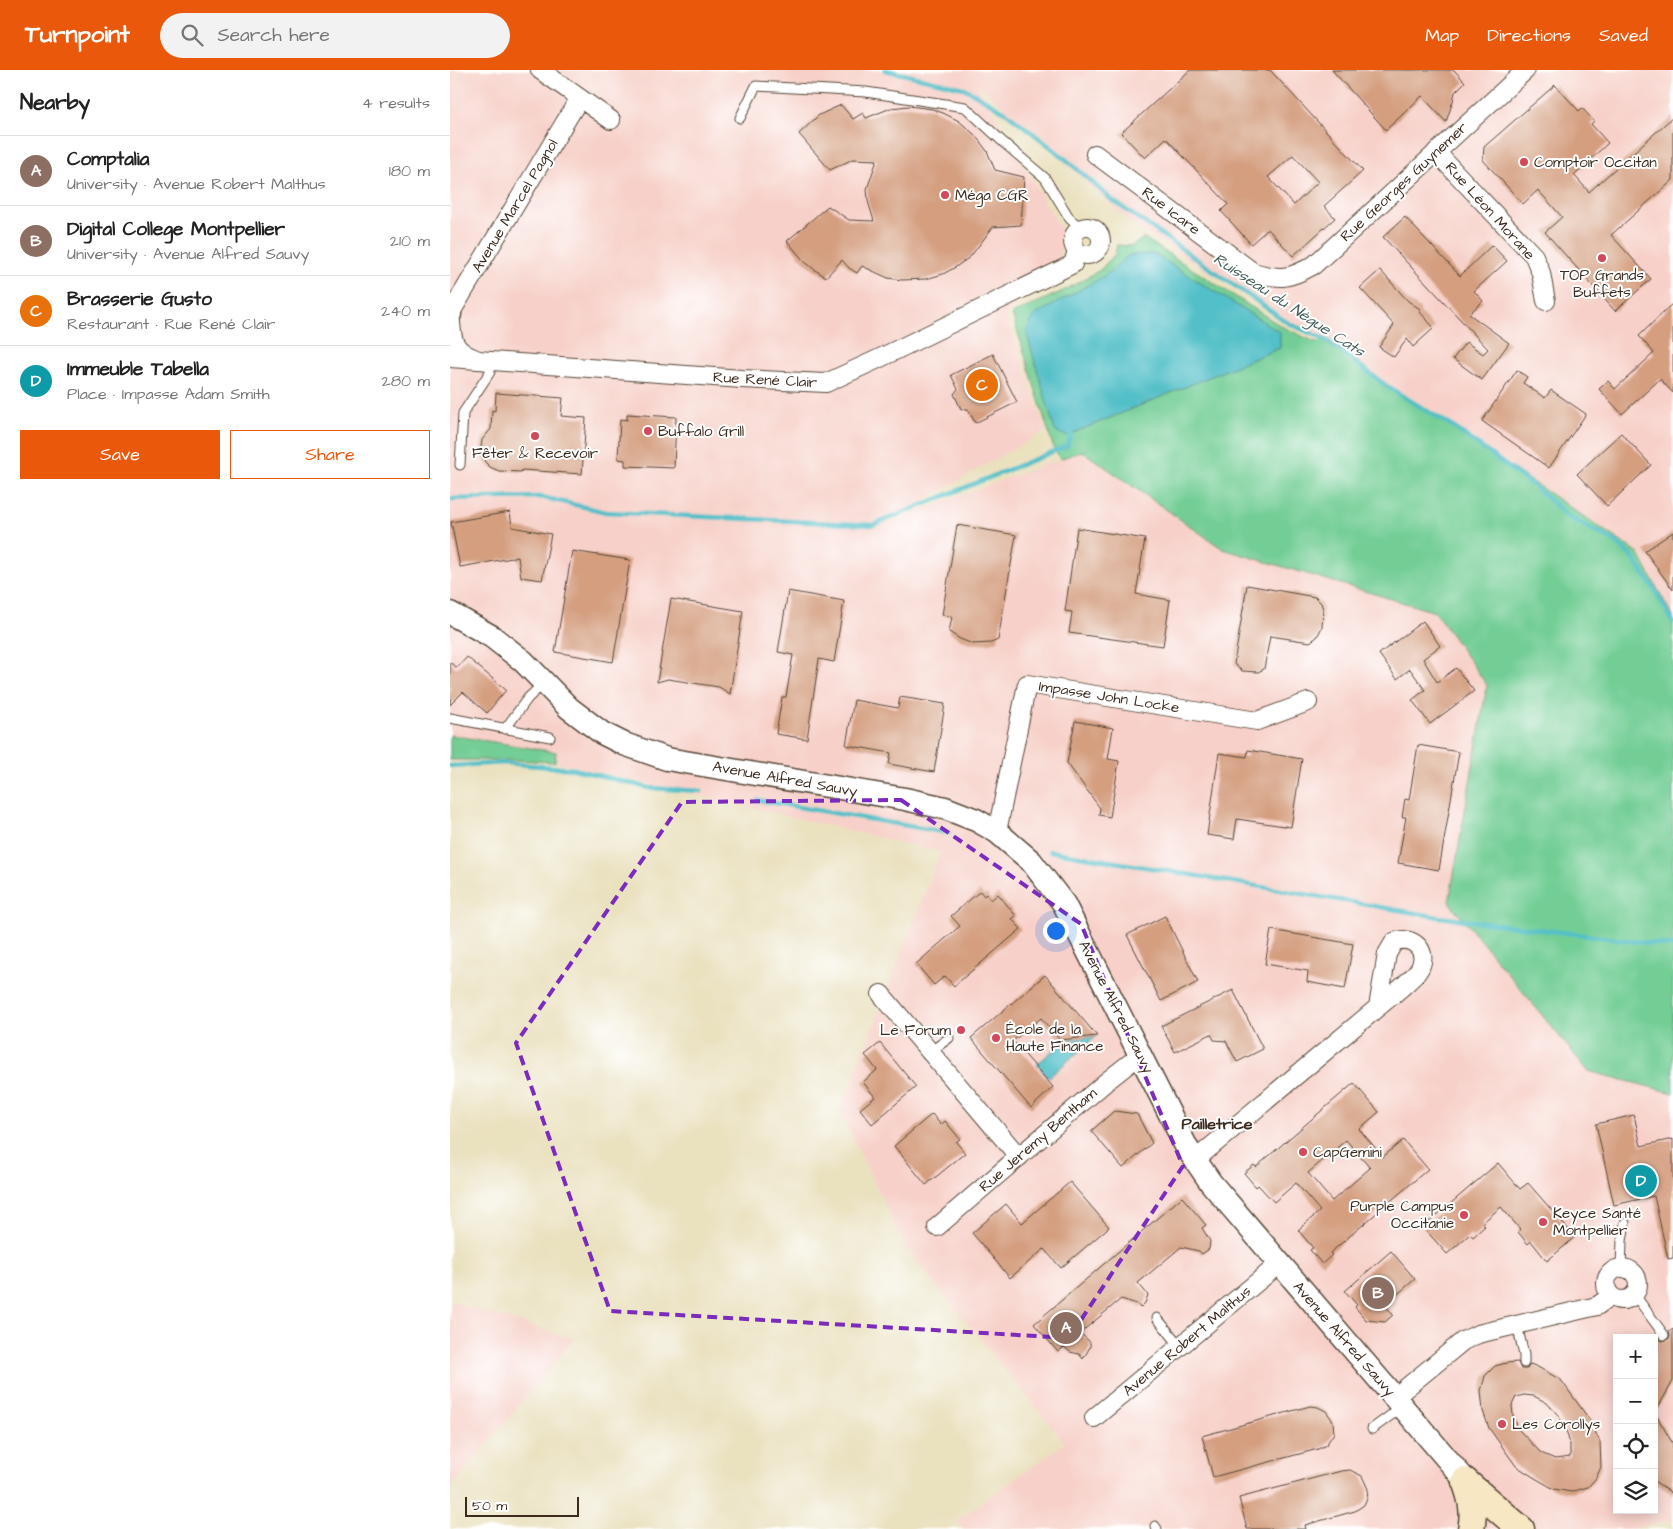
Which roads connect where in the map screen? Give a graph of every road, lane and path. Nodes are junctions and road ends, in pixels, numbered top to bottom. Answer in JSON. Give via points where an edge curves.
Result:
{"nodes":[{"id":1,"x":540,"y":70,"type":"edge"},
{"id":2,"x":1526,"y":70,"type":"edge"},
{"id":3,"x":579,"y":98,"type":"junction"},
{"id":4,"x":740,"y":118,"type":"dead end"},
{"id":5,"x":611,"y":120,"type":"dead end"},
{"id":6,"x":1436,"y":152,"type":"junction"},
{"id":7,"x":1095,"y":154,"type":"dead end"},
{"id":8,"x":1081,"y":228,"type":"junction"},
{"id":9,"x":1077,"y":251,"type":"junction"},
{"id":10,"x":1274,"y":278,"type":"joint"},
{"id":11,"x":1546,"y":302,"type":"dead end"},
{"id":12,"x":450,"y":314,"type":"edge"},
{"id":13,"x":450,"y":358,"type":"edge"},
{"id":14,"x":483,"y":360,"type":"junction"},
{"id":15,"x":450,"y":362,"type":"edge"},
{"id":16,"x":460,"y":465,"type":"dead end"},
{"id":17,"x":450,"y":613,"type":"edge"},
{"id":18,"x":450,"y":621,"type":"edge"},
{"id":19,"x":491,"y":636,"type":"junction"},
{"id":20,"x":544,"y":683,"type":"junction"},
{"id":21,"x":1308,"y":702,"type":"dead end"},
{"id":22,"x":450,"y":718,"type":"edge"},
{"id":23,"x":505,"y":729,"type":"junction"},
{"id":24,"x":550,"y":737,"type":"dead end"},
{"id":25,"x":997,"y":832,"type":"junction"},
{"id":26,"x":881,"y":994,"type":"dead end"},
{"id":27,"x":1378,"y":1007,"type":"dead end"},
{"id":28,"x":949,"y":1038,"type":"dead end"},
{"id":29,"x":930,"y":1052,"type":"junction"},
{"id":30,"x":1140,"y":1056,"type":"junction"},
{"id":31,"x":1019,"y":1157,"type":"junction"},
{"id":32,"x":1195,"y":1160,"type":"junction"},
{"id":33,"x":1625,"y":1223,"type":"dead end"},
{"id":34,"x":937,"y":1228,"type":"dead end"},
{"id":35,"x":1280,"y":1264,"type":"junction"},
{"id":36,"x":1621,"y":1268,"type":"junction"},
{"id":37,"x":1634,"y":1294,"type":"junction"},
{"id":38,"x":1610,"y":1296,"type":"junction"},
{"id":39,"x":1157,"y":1318,"type":"dead end"},
{"id":40,"x":1517,"y":1325,"type":"junction"},
{"id":41,"x":1664,"y":1335,"type":"dead end"},
{"id":42,"x":1180,"y":1346,"type":"junction"},
{"id":43,"x":1524,"y":1363,"type":"dead end"},
{"id":44,"x":1399,"y":1402,"type":"junction"},
{"id":45,"x":1094,"y":1418,"type":"dead end"},
{"id":46,"x":1372,"y":1429,"type":"dead end"},
{"id":47,"x":1465,"y":1481,"type":"junction"},
{"id":48,"x":1471,"y":1529,"type":"edge"},
{"id":49,"x":1501,"y":1529,"type":"edge"},
{"id":50,"x":1521,"y":1529,"type":"edge"}],
"edges":[{"from":1,"to":3,"type":"street"},
{"from":2,"to":6,"type":"street","name":"Rue Georges Guynemer"},
{"from":3,"to":5,"type":"street"},
{"from":3,"to":12,"type":"street","name":"Avenue Marcel Pagnol"},
{"from":4,"to":8,"type":"lane","via":[[756,86],[866,92],[965,107],[1045,178],[1070,219]]},
{"from":6,"to":10,"type":"street","name":"Rue Georges Guynemer","via":[[1314,265],[1295,276]]},
{"from":6,"to":11,"type":"street","name":"Rue Léon Morane","via":[[1534,256]]},
{"from":7,"to":10,"type":"street","name":"Rue Icare","via":[[1253,272]]},
{"from":8,"to":9,"type":"street","via":[[1073,238]]},
{"from":8,"to":9,"type":"street","via":[[1095,229],[1102,241],[1098,250],[1090,255]]},
{"from":9,"to":14,"type":"street","name":"Rue René Clair","via":[[1073,264],[826,383]]},
{"from":12,"to":14,"type":"street","name":"Rue René Clair","via":[[456,346],[463,354]]},
{"from":13,"to":14,"type":"street","name":"Rue René Clair"},
{"from":14,"to":15,"type":"street","name":"Rue René Clair"},
{"from":14,"to":16,"type":"lane","via":[[490,372],[463,414]]},
{"from":17,"to":19,"type":"street","name":"Avenue Alfred Sauvy"},
{"from":18,"to":19,"type":"street","name":"Avenue Alfred Sauvy"},
{"from":19,"to":20,"type":"street","name":"Avenue Alfred Sauvy","via":[[523,661]]},
{"from":20,"to":23,"type":"lane","via":[[528,698]]},
{"from":20,"to":25,"type":"street","name":"Avenue Alfred Sauvy","via":[[569,708],[602,733],[645,752],[674,760],[945,808]]},
{"from":21,"to":25,"type":"street","name":"Impasse John Locke","via":[[1257,721],[1027,684]]},
{"from":22,"to":23,"type":"lane"},
{"from":23,"to":24,"type":"lane"},
{"from":25,"to":30,"type":"street","name":"Avenue Alfred Sauvy","via":[[1031,860],[1064,904]]},
{"from":26,"to":29,"type":"street"},
{"from":27,"to":32,"type":"street"},
{"from":28,"to":29,"type":"lane"},
{"from":29,"to":31,"type":"street"},
{"from":30,"to":31,"type":"street","name":"Rue Jeremy Bentham"},
{"from":30,"to":32,"type":"street","name":"Avenue Alfred Sauvy"},
{"from":31,"to":34,"type":"street","name":"Rue Jeremy Bentham"},
{"from":32,"to":35,"type":"street","name":"Avenue Alfred Sauvy"},
{"from":33,"to":36,"type":"lane"},
{"from":35,"to":42,"type":"street","name":"Avenue Robert Malthus"},
{"from":35,"to":44,"type":"street","name":"Avenue Alfred Sauvy"},
{"from":36,"to":37,"type":"street","via":[[1634,1274],[1638,1284]]},
{"from":36,"to":38,"type":"street","via":[[1608,1276],[1606,1286]]},
{"from":37,"to":38,"type":"street","via":[[1620,1300]]},
{"from":37,"to":41,"type":"lane"},
{"from":38,"to":40,"type":"street","via":[[1597,1306]]},
{"from":39,"to":42,"type":"lane"},
{"from":40,"to":43,"type":"lane"},
{"from":40,"to":44,"type":"street","via":[[1463,1341]]},
{"from":42,"to":45,"type":"street","name":"Avenue Robert Malthus"},
{"from":44,"to":46,"type":"lane"},
{"from":44,"to":47,"type":"street","name":"Avenue Alfred Sauvy"},
{"from":47,"to":48,"type":"main road","via":[[1472,1501]]},
{"from":47,"to":49,"type":"street","name":"Avenue Alfred Sauvy","via":[[1486,1503]]},
{"from":47,"to":50,"type":"main road"}]}
